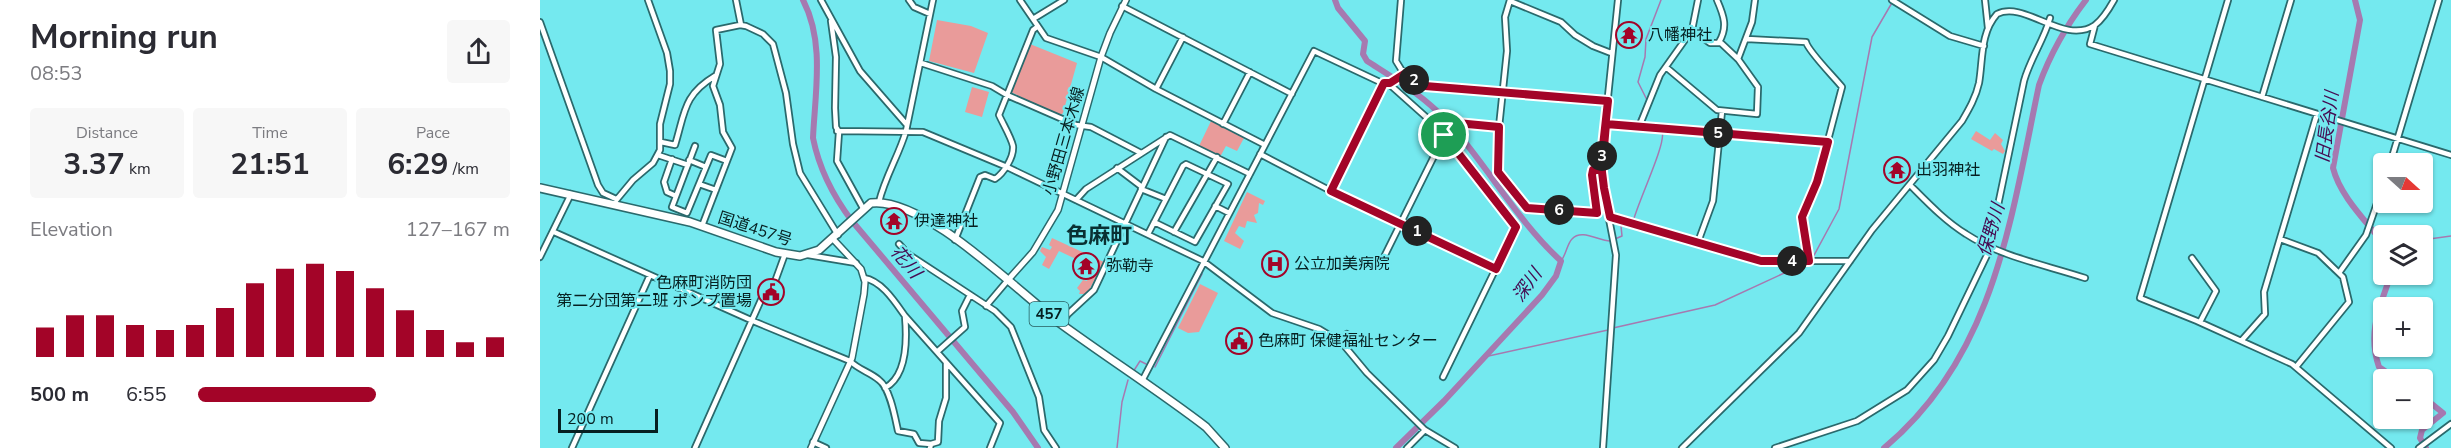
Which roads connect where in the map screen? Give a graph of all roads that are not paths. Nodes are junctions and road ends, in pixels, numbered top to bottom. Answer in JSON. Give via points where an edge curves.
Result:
{"nodes":[{"id":1,"x":648,"y":0,"type":"edge"},
{"id":2,"x":736,"y":0,"type":"edge"},
{"id":3,"x":821,"y":0,"type":"edge"},
{"id":4,"x":909,"y":0,"type":"edge"},
{"id":5,"x":933,"y":0,"type":"edge"},
{"id":6,"x":1020,"y":0,"type":"edge"},
{"id":7,"x":1064,"y":0,"type":"edge"},
{"id":8,"x":1401,"y":0,"type":"edge"},
{"id":9,"x":1618,"y":0,"type":"edge"},
{"id":10,"x":1698,"y":0,"type":"edge"},
{"id":11,"x":1717,"y":0,"type":"edge"},
{"id":12,"x":1755,"y":0,"type":"edge"},
{"id":13,"x":1985,"y":0,"type":"edge"},
{"id":14,"x":2114,"y":0,"type":"edge"},
{"id":15,"x":2228,"y":0,"type":"edge"},
{"id":16,"x":2291,"y":0,"type":"edge"},
{"id":17,"x":2439,"y":0,"type":"edge"},
{"id":18,"x":1510,"y":1,"type":"edge"},
{"id":19,"x":1894,"y":1,"type":"edge"},
{"id":20,"x":1124,"y":3,"type":"edge"},
{"id":21,"x":2019,"y":6,"type":"dead end"},
{"id":22,"x":2034,"y":10,"type":"dead end"},
{"id":23,"x":930,"y":14,"type":"junction"},
{"id":24,"x":2050,"y":18,"type":"junction"},
{"id":25,"x":1033,"y":19,"type":"junction"},
{"id":26,"x":831,"y":21,"type":"junction"},
{"id":27,"x":540,"y":22,"type":"edge"},
{"id":28,"x":741,"y":25,"type":"junction"},
{"id":29,"x":2095,"y":25,"type":"junction"},
{"id":30,"x":1037,"y":27,"type":"junction"},
{"id":31,"x":1988,"y":28,"type":"junction"},
{"id":32,"x":1692,"y":30,"type":"junction"},
{"id":33,"x":1183,"y":38,"type":"junction"},
{"id":34,"x":1747,"y":39,"type":"junction"},
{"id":35,"x":1719,"y":42,"type":"junction"},
{"id":36,"x":1984,"y":46,"type":"junction"},
{"id":37,"x":1611,"y":53,"type":"junction"},
{"id":38,"x":1101,"y":57,"type":"junction"},
{"id":39,"x":1738,"y":60,"type":"junction"},
{"id":40,"x":921,"y":63,"type":"junction"},
{"id":41,"x":1667,"y":68,"type":"junction"},
{"id":42,"x":1250,"y":72,"type":"junction"},
{"id":43,"x":1404,"y":74,"type":"junction"},
{"id":44,"x":715,"y":76,"type":"junction"},
{"id":45,"x":2205,"y":80,"type":"junction"},
{"id":46,"x":1388,"y":83,"type":"junction"},
{"id":47,"x":1156,"y":89,"type":"junction"},
{"id":48,"x":1503,"y":93,"type":"junction"},
{"id":49,"x":1292,"y":94,"type":"junction"},
{"id":50,"x":1007,"y":95,"type":"junction"},
{"id":51,"x":2262,"y":97,"type":"junction"},
{"id":52,"x":1608,"y":101,"type":"junction"},
{"id":53,"x":1722,"y":111,"type":"junction"},
{"id":54,"x":2317,"y":114,"type":"junction"},
{"id":55,"x":1223,"y":124,"type":"junction"},
{"id":56,"x":1606,"y":124,"type":"junction"},
{"id":57,"x":1083,"y":126,"type":"junction"},
{"id":58,"x":1499,"y":127,"type":"junction"},
{"id":59,"x":1638,"y":127,"type":"junction"},
{"id":60,"x":907,"y":128,"type":"junction"},
{"id":61,"x":837,"y":131,"type":"junction"},
{"id":62,"x":1719,"y":133,"type":"junction"},
{"id":63,"x":1445,"y":134,"type":"junction"},
{"id":64,"x":1166,"y":137,"type":"junction"},
{"id":65,"x":2397,"y":138,"type":"junction"},
{"id":66,"x":661,"y":142,"type":"junction"},
{"id":67,"x":1828,"y":142,"type":"junction"},
{"id":68,"x":1265,"y":145,"type":"junction"},
{"id":69,"x":694,"y":146,"type":"dead end"},
{"id":70,"x":1140,"y":153,"type":"junction"},
{"id":71,"x":2393,"y":153,"type":"edge"},
{"id":72,"x":1260,"y":154,"type":"junction"},
{"id":73,"x":658,"y":155,"type":"junction"},
{"id":74,"x":2451,"y":155,"type":"edge"},
{"id":75,"x":1217,"y":157,"type":"junction"},
{"id":76,"x":672,"y":159,"type":"junction"},
{"id":77,"x":727,"y":161,"type":"junction"},
{"id":78,"x":688,"y":162,"type":"junction"},
{"id":79,"x":706,"y":167,"type":"junction"},
{"id":80,"x":1006,"y":167,"type":"junction"},
{"id":81,"x":1117,"y":168,"type":"junction"},
{"id":82,"x":1602,"y":170,"type":"junction"},
{"id":83,"x":1207,"y":174,"type":"junction"},
{"id":84,"x":1250,"y":174,"type":"junction"},
{"id":85,"x":699,"y":184,"type":"junction"},
{"id":86,"x":1910,"y":185,"type":"junction"},
{"id":87,"x":540,"y":188,"type":"edge"},
{"id":88,"x":1141,"y":188,"type":"junction"},
{"id":89,"x":716,"y":190,"type":"junction"},
{"id":90,"x":1331,"y":191,"type":"junction"},
{"id":91,"x":1064,"y":193,"type":"junction"},
{"id":92,"x":571,"y":194,"type":"junction"},
{"id":93,"x":676,"y":195,"type":"junction"},
{"id":94,"x":1166,"y":199,"type":"junction"},
{"id":95,"x":1076,"y":200,"type":"junction"},
{"id":96,"x":614,"y":201,"type":"junction"},
{"id":97,"x":879,"y":202,"type":"junction"},
{"id":98,"x":1215,"y":206,"type":"junction"},
{"id":99,"x":679,"y":210,"type":"junction"},
{"id":100,"x":864,"y":210,"type":"junction"},
{"id":101,"x":1229,"y":213,"type":"junction"},
{"id":102,"x":2374,"y":213,"type":"edge"},
{"id":103,"x":1610,"y":217,"type":"junction"},
{"id":104,"x":676,"y":219,"type":"junction"},
{"id":105,"x":1154,"y":222,"type":"junction"},
{"id":106,"x":1400,"y":223,"type":"junction"},
{"id":107,"x":1124,"y":224,"type":"junction"},
{"id":108,"x":702,"y":226,"type":"junction"},
{"id":109,"x":554,"y":232,"type":"junction"},
{"id":110,"x":1174,"y":232,"type":"junction"},
{"id":111,"x":1148,"y":234,"type":"junction"},
{"id":112,"x":836,"y":237,"type":"junction"},
{"id":113,"x":2280,"y":239,"type":"junction"},
{"id":114,"x":955,"y":240,"type":"junction"},
{"id":115,"x":1698,"y":242,"type":"junction"},
{"id":116,"x":899,"y":244,"type":"dead end"},
{"id":117,"x":1989,"y":246,"type":"junction"},
{"id":118,"x":785,"y":254,"type":"junction"},
{"id":119,"x":808,"y":255,"type":"junction"},
{"id":120,"x":540,"y":257,"type":"edge"},
{"id":121,"x":2192,"y":258,"type":"dead end"},
{"id":122,"x":1383,"y":259,"type":"dead end"},
{"id":123,"x":1203,"y":261,"type":"junction"},
{"id":124,"x":1810,"y":261,"type":"junction"},
{"id":125,"x":1850,"y":261,"type":"junction"},
{"id":126,"x":857,"y":262,"type":"junction"},
{"id":127,"x":1496,"y":269,"type":"junction"},
{"id":128,"x":2339,"y":273,"type":"junction"},
{"id":129,"x":650,"y":275,"type":"junction"},
{"id":130,"x":864,"y":278,"type":"junction"},
{"id":131,"x":2085,"y":278,"type":"dead end"},
{"id":132,"x":1008,"y":280,"type":"junction"},
{"id":133,"x":970,"y":295,"type":"junction"},
{"id":134,"x":986,"y":306,"type":"junction"},
{"id":135,"x":905,"y":316,"type":"junction"},
{"id":136,"x":753,"y":321,"type":"junction"},
{"id":137,"x":2200,"y":322,"type":"junction"},
{"id":138,"x":1061,"y":324,"type":"junction"},
{"id":139,"x":1347,"y":334,"type":"dead end"},
{"id":140,"x":2242,"y":340,"type":"junction"},
{"id":141,"x":1342,"y":343,"type":"junction"},
{"id":142,"x":939,"y":350,"type":"junction"},
{"id":143,"x":850,"y":361,"type":"junction"},
{"id":144,"x":946,"y":363,"type":"junction"},
{"id":145,"x":2296,"y":367,"type":"junction"},
{"id":146,"x":1443,"y":377,"type":"dead end"},
{"id":147,"x":1142,"y":381,"type":"junction"},
{"id":148,"x":885,"y":388,"type":"junction"},
{"id":149,"x":2451,"y":424,"type":"edge"},
{"id":150,"x":1424,"y":429,"type":"junction"},
{"id":151,"x":812,"y":445,"type":"edge"},
{"id":152,"x":930,"y":446,"type":"edge"},
{"id":153,"x":572,"y":448,"type":"edge"},
{"id":154,"x":695,"y":448,"type":"edge"},
{"id":155,"x":826,"y":448,"type":"edge"},
{"id":156,"x":990,"y":448,"type":"edge"},
{"id":157,"x":1056,"y":448,"type":"edge"},
{"id":158,"x":1225,"y":448,"type":"edge"},
{"id":159,"x":1407,"y":448,"type":"edge"},
{"id":160,"x":1455,"y":448,"type":"edge"},
{"id":161,"x":1603,"y":448,"type":"edge"},
{"id":162,"x":1682,"y":448,"type":"edge"},
{"id":163,"x":1775,"y":448,"type":"edge"},
{"id":164,"x":2391,"y":448,"type":"edge"},
{"id":165,"x":2419,"y":448,"type":"edge"}],
"edges":[{"from":1,"to":66,"type":"street","via":[[670,66],[670,84],[660,124]]},
{"from":2,"to":28,"type":"street"},
{"from":3,"to":26,"type":"street"},
{"from":4,"to":23,"type":"street","via":[[914,7]]},
{"from":5,"to":23,"type":"street"},
{"from":6,"to":25,"type":"street"},
{"from":7,"to":25,"type":"street"},
{"from":8,"to":43,"type":"street","via":[[1396,61]]},
{"from":9,"to":37,"type":"street"},
{"from":10,"to":32,"type":"street"},
{"from":11,"to":35,"type":"street","via":[[1725,19],[1725,32]]},
{"from":12,"to":34,"type":"street"},
{"from":13,"to":31,"type":"street"},
{"from":14,"to":29,"type":"street"},
{"from":15,"to":45,"type":"street"},
{"from":16,"to":51,"type":"street"},
{"from":17,"to":65,"type":"street"},
{"from":18,"to":37,"type":"street","via":[[1561,22],[1575,35]]},
{"from":18,"to":48,"type":"street","via":[[1505,17]]},
{"from":19,"to":36,"type":"street","via":[[1950,36]]},
{"from":20,"to":33,"type":"street"},
{"from":20,"to":38,"type":"main road","name":"小野田三本木線"},
{"from":21,"to":31,"type":"street","via":[[1999,11]]},
{"from":22,"to":24,"type":"street"},
{"from":23,"to":40,"type":"street"},
{"from":24,"to":29,"type":"street","via":[[2071,27],[2084,29]]},
{"from":24,"to":117,"type":"street","via":[[2024,81]]},
{"from":25,"to":30,"type":"street"},
{"from":26,"to":60,"type":"street","via":[[860,71]]},
{"from":26,"to":61,"type":"street","via":[[836,57]]},
{"from":27,"to":96,"type":"street","via":[[598,185]]},
{"from":28,"to":44,"type":"street","via":[[716,30],[720,64]]},
{"from":28,"to":112,"type":"street","via":[[763,34],[773,44],[800,173]]},
{"from":29,"to":45,"type":"street","via":[[2090,44]]},
{"from":30,"to":38,"type":"street","via":[[1046,38]]},
{"from":30,"to":50,"type":"street"},
{"from":31,"to":36,"type":"street"},
{"from":32,"to":35,"type":"street","via":[[1710,44]]},
{"from":32,"to":41,"type":"street"},
{"from":33,"to":42,"type":"street"},
{"from":33,"to":47,"type":"street"},
{"from":34,"to":39,"type":"street"},
{"from":34,"to":67,"type":"street","via":[[1806,42],[1808,50],[1820,59],[1840,85],[1842,94]]},
{"from":35,"to":39,"type":"street"},
{"from":36,"to":86,"type":"street","via":[[1973,103]]},
{"from":37,"to":52,"type":"street"},
{"from":38,"to":47,"type":"street"},
{"from":38,"to":57,"type":"main road","name":"小野田三本木線"},
{"from":39,"to":53,"type":"street","via":[[1758,87],[1757,114]]},
{"from":40,"to":50,"type":"street","via":[[992,86]]},
{"from":40,"to":60,"type":"street"},
{"from":41,"to":53,"type":"street"},
{"from":41,"to":59,"type":"street","via":[[1660,75]]},
{"from":42,"to":49,"type":"street"},
{"from":42,"to":55,"type":"street"},
{"from":43,"to":46,"type":"street"},
{"from":43,"to":48,"type":"street","via":[[1425,86]]},
{"from":44,"to":66,"type":"street","via":[[692,95],[675,145]]},
{"from":44,"to":77,"type":"street","via":[[713,86],[723,132],[732,146]]},
{"from":45,"to":51,"type":"street"},
{"from":45,"to":137,"type":"street","via":[[2140,298]]},
{"from":46,"to":49,"type":"street","via":[[1314,51]]},
{"from":46,"to":63,"type":"street"},
{"from":46,"to":90,"type":"street"},
{"from":47,"to":55,"type":"street"},
{"from":48,"to":52,"type":"street"},
{"from":48,"to":58,"type":"street"},
{"from":49,"to":68,"type":"street"},
{"from":50,"to":57,"type":"street"},
{"from":50,"to":80,"type":"street","via":[[999,115],[1012,146]]},
{"from":51,"to":54,"type":"street"},
{"from":52,"to":56,"type":"street"},
{"from":53,"to":62,"type":"street"},
{"from":54,"to":65,"type":"street"},
{"from":54,"to":113,"type":"street"},
{"from":55,"to":68,"type":"street"},
{"from":56,"to":59,"type":"street"},
{"from":56,"to":82,"type":"street"},
{"from":57,"to":70,"type":"street"},
{"from":57,"to":91,"type":"main road","name":"小野田三本木線"},
{"from":58,"to":63,"type":"street","via":[[1456,124]]},
{"from":58,"to":82,"type":"street","via":[[1498,172],[1527,208],[1597,213],[1592,175],[1593,170]]},
{"from":59,"to":62,"type":"street"},
{"from":60,"to":61,"type":"street"},
{"from":60,"to":80,"type":"street"},
{"from":60,"to":97,"type":"street"},
{"from":61,"to":100,"type":"street","via":[[839,166]]},
{"from":62,"to":67,"type":"street"},
{"from":62,"to":115,"type":"street","via":[[1713,201]]},
{"from":63,"to":106,"type":"street"},
{"from":63,"to":127,"type":"street","via":[[1516,227]]},
{"from":64,"to":70,"type":"street"},
{"from":64,"to":75,"type":"street","via":[[1170,135]]},
{"from":64,"to":88,"type":"street"},
{"from":65,"to":71,"type":"street"},
{"from":65,"to":74,"type":"street"},
{"from":66,"to":73,"type":"street"},
{"from":67,"to":124,"type":"street","via":[[1802,217]]},
{"from":68,"to":72,"type":"street"},
{"from":69,"to":78,"type":"street"},
{"from":70,"to":81,"type":"street"},
{"from":72,"to":84,"type":"street"},
{"from":72,"to":90,"type":"street"},
{"from":73,"to":76,"type":"street"},
{"from":73,"to":96,"type":"street"},
{"from":75,"to":83,"type":"street"},
{"from":75,"to":84,"type":"street"},
{"from":76,"to":78,"type":"street"},
{"from":76,"to":93,"type":"street","via":[[664,182],[667,192]]},
{"from":77,"to":79,"type":"street","via":[[711,155]]},
{"from":77,"to":89,"type":"street"},
{"from":78,"to":79,"type":"street"},
{"from":78,"to":93,"type":"street"},
{"from":79,"to":85,"type":"street"},
{"from":80,"to":91,"type":"street"},
{"from":80,"to":114,"type":"street","via":[[996,179],[980,177]]},
{"from":81,"to":88,"type":"street"},
{"from":81,"to":95,"type":"street"},
{"from":82,"to":103,"type":"street"},
{"from":83,"to":94,"type":"street","via":[[1186,164]]},
{"from":83,"to":98,"type":"street","via":[[1228,184]]},
{"from":83,"to":110,"type":"street"},
{"from":84,"to":101,"type":"street"},
{"from":85,"to":89,"type":"street"},
{"from":85,"to":99,"type":"street","via":[[687,213]]},
{"from":86,"to":117,"type":"street","via":[[1938,213]]},
{"from":86,"to":125,"type":"street"},
{"from":87,"to":92,"type":"highway","name":"国道457号"},
{"from":88,"to":94,"type":"street"},
{"from":88,"to":107,"type":"street"},
{"from":89,"to":108,"type":"street"},
{"from":90,"to":106,"type":"street"},
{"from":91,"to":95,"type":"street"},
{"from":91,"to":132,"type":"main road","name":"小野田三本木線","via":[[1048,229]]},
{"from":92,"to":96,"type":"highway","name":"国道457号"},
{"from":92,"to":109,"type":"street"},
{"from":93,"to":99,"type":"street","via":[[672,207]]},
{"from":94,"to":105,"type":"street"},
{"from":95,"to":107,"type":"street"},
{"from":96,"to":104,"type":"highway","name":"国道457号"},
{"from":97,"to":100,"type":"highway","name":"国道457号"},
{"from":97,"to":114,"type":"highway","number":"457","via":[[903,209]]},
{"from":98,"to":101,"type":"street"},
{"from":98,"to":110,"type":"street","via":[[1195,242]]},
{"from":99,"to":104,"type":"street"},
{"from":100,"to":112,"type":"highway","name":"国道457号"},
{"from":101,"to":123,"type":"street"},
{"from":102,"to":128,"type":"street","via":[[2366,235]]},
{"from":103,"to":115,"type":"street"},
{"from":103,"to":161,"type":"street","via":[[1616,255]]},
{"from":104,"to":108,"type":"highway","name":"国道457号"},
{"from":105,"to":110,"type":"street"},
{"from":105,"to":111,"type":"street"},
{"from":106,"to":122,"type":"street"},
{"from":106,"to":127,"type":"street"},
{"from":107,"to":111,"type":"street"},
{"from":107,"to":138,"type":"street","via":[[1094,290]]},
{"from":108,"to":118,"type":"highway","name":"国道457号"},
{"from":109,"to":120,"type":"street"},
{"from":109,"to":129,"type":"street"},
{"from":111,"to":123,"type":"street"},
{"from":112,"to":119,"type":"highway","name":"国道457号"},
{"from":112,"to":126,"type":"main road"},
{"from":113,"to":128,"type":"street","via":[[2316,252]]},
{"from":113,"to":140,"type":"street","via":[[2263,296],[2265,314]]},
{"from":114,"to":132,"type":"highway","number":"457"},
{"from":115,"to":124,"type":"street","via":[[1761,261]]},
{"from":116,"to":133,"type":"street"},
{"from":117,"to":131,"type":"street"},
{"from":117,"to":163,"type":"street","via":[[1940,352],[1907,390],[1857,421]]},
{"from":118,"to":119,"type":"highway","name":"国道457号"},
{"from":118,"to":136,"type":"street","via":[[773,287],[765,291]]},
{"from":119,"to":126,"type":"street"},
{"from":121,"to":137,"type":"street","via":[[2216,291]]},
{"from":123,"to":141,"type":"street","via":[[1272,314],[1319,329]]},
{"from":123,"to":147,"type":"street"},
{"from":124,"to":125,"type":"street"},
{"from":125,"to":162,"type":"street","via":[[1799,333]]},
{"from":126,"to":130,"type":"main road"},
{"from":127,"to":146,"type":"street"},
{"from":128,"to":145,"type":"street","via":[[2348,305]]},
{"from":129,"to":136,"type":"street"},
{"from":129,"to":153,"type":"street"},
{"from":130,"to":135,"type":"street","via":[[873,279]]},
{"from":130,"to":143,"type":"main road","via":[[859,328]]},
{"from":132,"to":134,"type":"street"},
{"from":132,"to":138,"type":"highway","number":"457"},
{"from":133,"to":134,"type":"street"},
{"from":133,"to":142,"type":"street","via":[[962,311],[966,326]]},
{"from":134,"to":157,"type":"street","via":[[1011,327],[1039,397],[1044,430]]},
{"from":135,"to":142,"type":"street"},
{"from":135,"to":148,"type":"street","via":[[902,362],[893,382]]},
{"from":136,"to":143,"type":"street"},
{"from":136,"to":154,"type":"street"},
{"from":137,"to":140,"type":"street"},
{"from":138,"to":147,"type":"highway","number":"457"},
{"from":139,"to":141,"type":"street"},
{"from":140,"to":145,"type":"street"},
{"from":141,"to":150,"type":"street"},
{"from":142,"to":144,"type":"street"},
{"from":143,"to":148,"type":"street","via":[[879,379]]},
{"from":143,"to":151,"type":"main road"},
{"from":144,"to":152,"type":"street","via":[[946,398],[938,442]]},
{"from":144,"to":156,"type":"street","via":[[1000,423]]},
{"from":145,"to":164,"type":"street"},
{"from":147,"to":158,"type":"highway","number":"457","via":[[1206,427]]},
{"from":148,"to":152,"type":"street","via":[[898,431],[914,434],[919,443]]},
{"from":149,"to":165,"type":"street"},
{"from":150,"to":159,"type":"street"},
{"from":150,"to":160,"type":"street"},
{"from":151,"to":155,"type":"street"}]}
